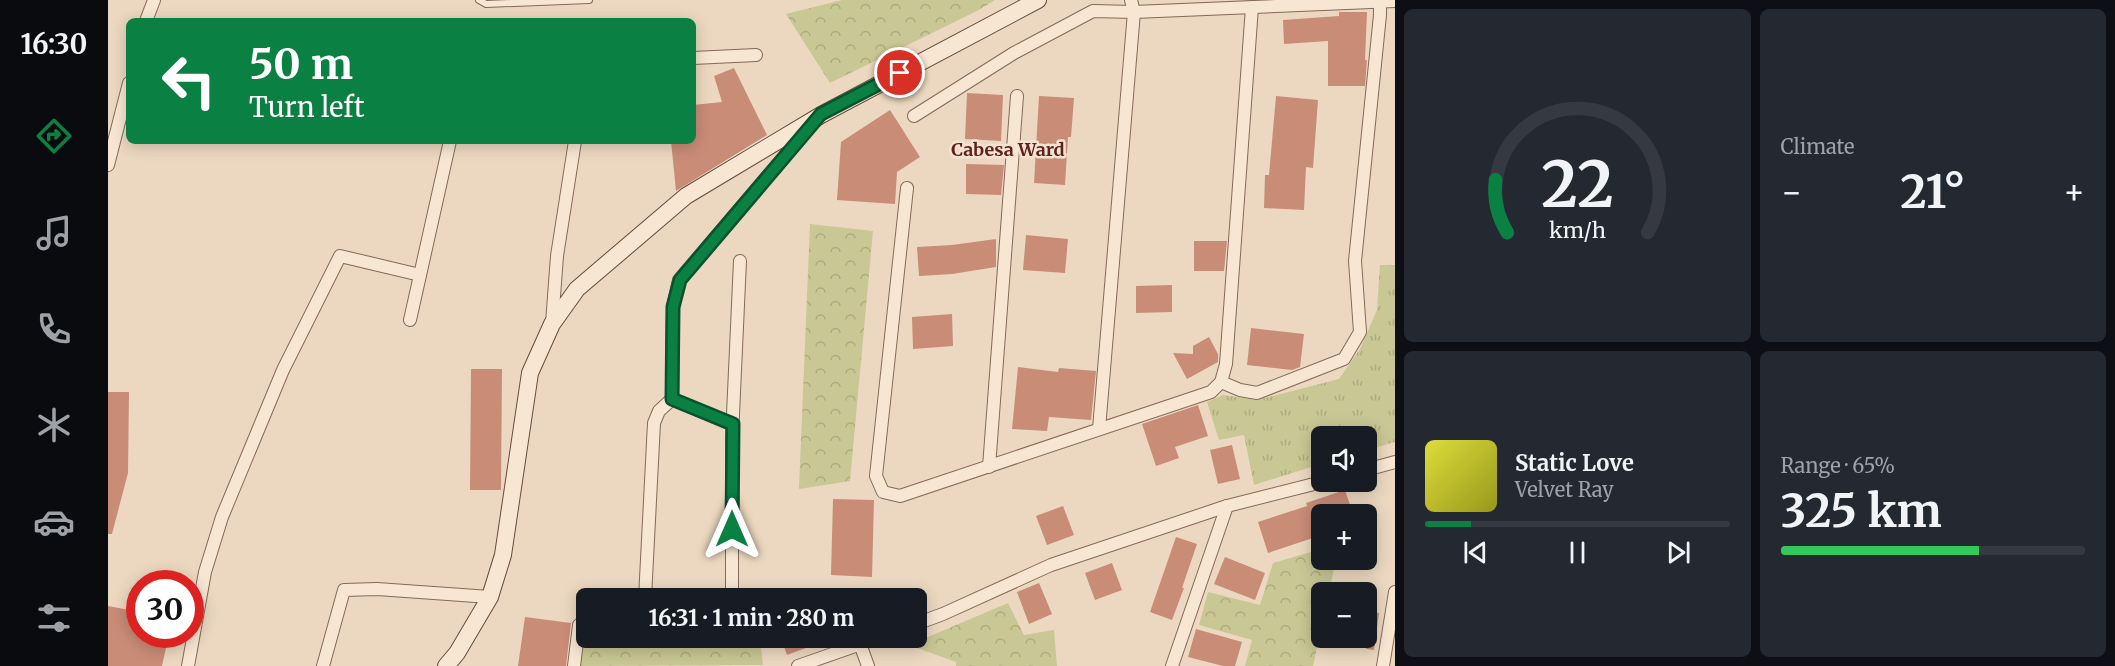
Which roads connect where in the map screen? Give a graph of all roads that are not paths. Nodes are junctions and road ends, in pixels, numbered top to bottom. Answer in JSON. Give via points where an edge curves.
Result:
{"nodes":[{"id":1,"x":154,"y":0,"type":"edge"},
{"id":2,"x":479,"y":0,"type":"edge"},
{"id":3,"x":590,"y":0,"type":"edge"},
{"id":4,"x":1038,"y":0,"type":"edge"},
{"id":5,"x":1395,"y":1,"type":"edge"},
{"id":6,"x":1380,"y":2,"type":"junction"},
{"id":7,"x":1133,"y":6,"type":"edge"},
{"id":8,"x":1252,"y":7,"type":"junction"},
{"id":9,"x":147,"y":18,"type":"edge"},
{"id":10,"x":756,"y":55,"type":"dead end"},
{"id":11,"x":696,"y":58,"type":"edge"},
{"id":12,"x":126,"y":94,"type":"edge"},
{"id":13,"x":1017,"y":96,"type":"dead end"},
{"id":14,"x":821,"y":114,"type":"junction"},
{"id":15,"x":914,"y":116,"type":"dead end"},
{"id":16,"x":449,"y":144,"type":"edge"},
{"id":17,"x":575,"y":144,"type":"edge"},
{"id":18,"x":108,"y":165,"type":"edge"},
{"id":19,"x":907,"y":188,"type":"dead end"},
{"id":20,"x":740,"y":261,"type":"dead end"},
{"id":21,"x":420,"y":275,"type":"junction"},
{"id":22,"x":410,"y":320,"type":"dead end"},
{"id":23,"x":552,"y":324,"type":"junction"},
{"id":24,"x":1221,"y":382,"type":"junction"},
{"id":25,"x":672,"y":399,"type":"junction"},
{"id":26,"x":733,"y":424,"type":"junction"},
{"id":27,"x":1099,"y":429,"type":"junction"},
{"id":28,"x":1395,"y":462,"type":"edge"},
{"id":29,"x":989,"y":467,"type":"junction"},
{"id":30,"x":1377,"y":467,"type":"edge"},
{"id":31,"x":1311,"y":485,"type":"edge"},
{"id":32,"x":1227,"y":506,"type":"junction"},
{"id":33,"x":646,"y":588,"type":"edge"},
{"id":34,"x":732,"y":588,"type":"edge"},
{"id":35,"x":1395,"y":592,"type":"edge"},
{"id":36,"x":490,"y":597,"type":"junction"},
{"id":37,"x":927,"y":620,"type":"edge"},
{"id":38,"x":576,"y":648,"type":"edge"},
{"id":39,"x":849,"y":648,"type":"edge"},
{"id":40,"x":861,"y":648,"type":"edge"},
{"id":41,"x":188,"y":666,"type":"edge"},
{"id":42,"x":323,"y":666,"type":"edge"},
{"id":43,"x":446,"y":666,"type":"edge"},
{"id":44,"x":574,"y":666,"type":"edge"},
{"id":45,"x":798,"y":666,"type":"edge"},
{"id":46,"x":868,"y":666,"type":"edge"},
{"id":47,"x":1172,"y":666,"type":"edge"},
{"id":48,"x":1383,"y":666,"type":"edge"}],
"edges":[{"from":1,"to":9,"type":"street"},
{"from":2,"to":3,"type":"lane","via":[[486,4]]},
{"from":4,"to":14,"type":"main road"},
{"from":5,"to":6,"type":"street"},
{"from":6,"to":8,"type":"street"},
{"from":6,"to":24,"type":"street","via":[[1355,261],[1360,332],[1344,358],[1257,393]]},
{"from":7,"to":8,"type":"street"},
{"from":7,"to":15,"type":"street","via":[[1093,11],[1014,53]]},
{"from":7,"to":27,"type":"street"},
{"from":8,"to":24,"type":"street","via":[[1226,364]]},
{"from":10,"to":11,"type":"street"},
{"from":12,"to":18,"type":"street"},
{"from":13,"to":29,"type":"street"},
{"from":14,"to":23,"type":"main road","via":[[687,196],[577,289]]},
{"from":14,"to":25,"type":"street","via":[[680,280],[673,307]]},
{"from":16,"to":21,"type":"street"},
{"from":17,"to":23,"type":"street","via":[[556,256]]},
{"from":19,"to":29,"type":"street","via":[[876,476],[883,492],[900,496]]},
{"from":20,"to":26,"type":"street"},
{"from":21,"to":22,"type":"street"},
{"from":21,"to":41,"type":"street","via":[[340,256],[283,370],[222,517],[205,572]]},
{"from":23,"to":36,"type":"main road","via":[[530,373],[503,555]]},
{"from":24,"to":27,"type":"street","via":[[1211,392]]},
{"from":25,"to":26,"type":"street"},
{"from":25,"to":33,"type":"street","via":[[659,411],[654,423]]},
{"from":26,"to":34,"type":"street"},
{"from":27,"to":29,"type":"street"},
{"from":28,"to":30,"type":"street"},
{"from":31,"to":32,"type":"street"},
{"from":32,"to":37,"type":"street","via":[[1051,565]]},
{"from":32,"to":47,"type":"street"},
{"from":35,"to":48,"type":"street"},
{"from":36,"to":42,"type":"street","via":[[344,590]]},
{"from":36,"to":43,"type":"main road"},
{"from":38,"to":44,"type":"street"},
{"from":39,"to":45,"type":"street"},
{"from":40,"to":46,"type":"street"}]}
